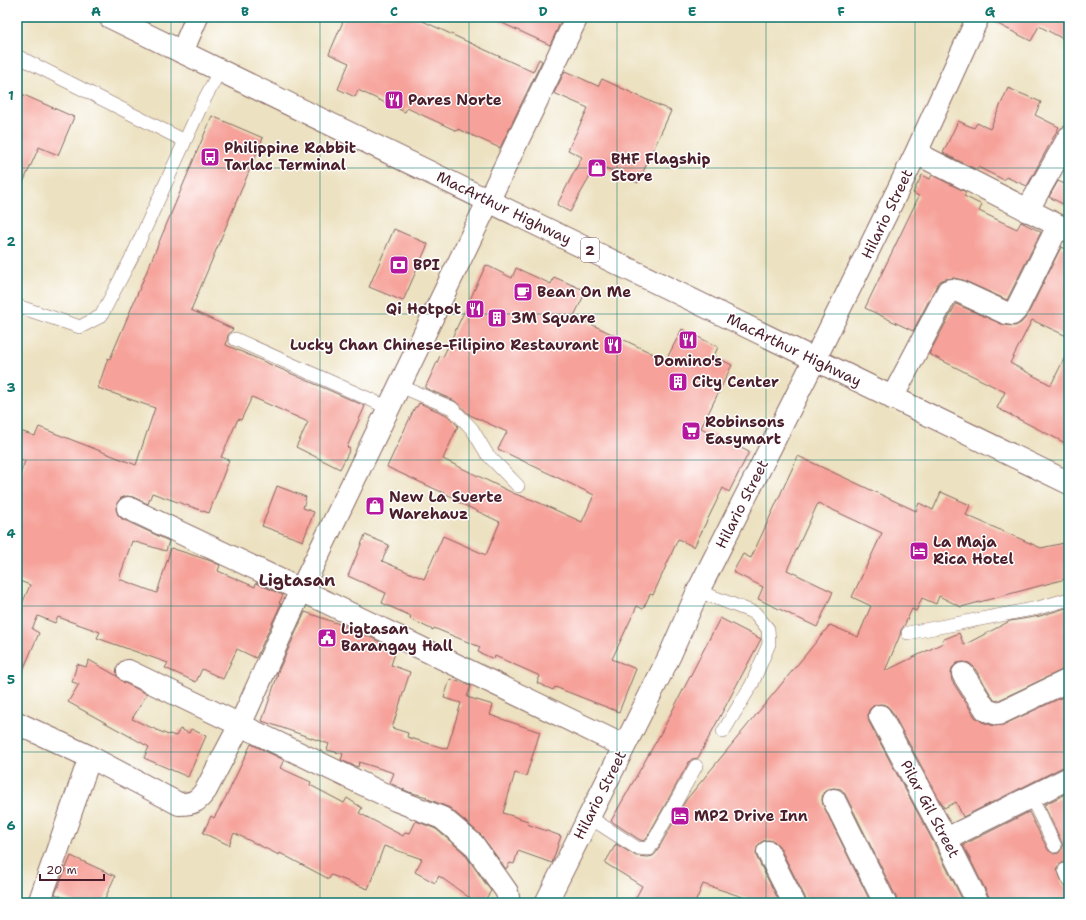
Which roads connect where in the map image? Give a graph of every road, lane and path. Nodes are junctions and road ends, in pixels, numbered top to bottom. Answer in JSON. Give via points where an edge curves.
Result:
{"nodes":[{"id":1,"x":110,"y":17,"type":"edge"},
{"id":2,"x":197,"y":17,"type":"edge"},
{"id":3,"x":577,"y":17,"type":"edge"},
{"id":4,"x":978,"y":17,"type":"edge"},
{"id":5,"x":182,"y":52,"type":"junction"},
{"id":6,"x":17,"y":56,"type":"edge"},
{"id":7,"x":220,"y":70,"type":"junction"},
{"id":8,"x":1069,"y":137,"type":"edge"},
{"id":9,"x":185,"y":141,"type":"junction"},
{"id":10,"x":916,"y":153,"type":"junction"},
{"id":11,"x":489,"y":200,"type":"junction"},
{"id":12,"x":1027,"y":211,"type":"junction"},
{"id":13,"x":1063,"y":229,"type":"edge"},
{"id":14,"x":17,"y":306,"type":"edge"},
{"id":15,"x":235,"y":339,"type":"dead end"},
{"id":16,"x":814,"y":361,"type":"junction"},
{"id":17,"x":400,"y":386,"type":"junction"},
{"id":18,"x":892,"y":398,"type":"junction"},
{"id":19,"x":389,"y":408,"type":"junction"},
{"id":20,"x":1069,"y":483,"type":"edge"},
{"id":21,"x":518,"y":486,"type":"dead end"},
{"id":22,"x":128,"y":508,"type":"dead end"},
{"id":23,"x":301,"y":590,"type":"junction"},
{"id":24,"x":698,"y":591,"type":"junction"},
{"id":25,"x":1069,"y":599,"type":"edge"},
{"id":26,"x":908,"y":633,"type":"dead end"},
{"id":27,"x":128,"y":671,"type":"dead end"},
{"id":28,"x":962,"y":674,"type":"dead end"},
{"id":29,"x":1069,"y":680,"type":"edge"},
{"id":30,"x":880,"y":716,"type":"dead end"},
{"id":31,"x":17,"y":724,"type":"edge"},
{"id":32,"x":240,"y":725,"type":"junction"},
{"id":33,"x":723,"y":732,"type":"dead end"},
{"id":34,"x":624,"y":746,"type":"junction"},
{"id":35,"x":90,"y":757,"type":"junction"},
{"id":36,"x":696,"y":766,"type":"dead end"},
{"id":37,"x":1069,"y":778,"type":"edge"},
{"id":38,"x":1031,"y":796,"type":"junction"},
{"id":39,"x":834,"y":800,"type":"dead end"},
{"id":40,"x":588,"y":817,"type":"junction"},
{"id":41,"x":946,"y":839,"type":"junction"},
{"id":42,"x":1055,"y":846,"type":"dead end"},
{"id":43,"x":768,"y":852,"type":"dead end"},
{"id":44,"x":39,"y":903,"type":"edge"},
{"id":45,"x":508,"y":903,"type":"edge"},
{"id":46,"x":546,"y":903,"type":"edge"},
{"id":47,"x":794,"y":903,"type":"edge"},
{"id":48,"x":885,"y":903,"type":"edge"},
{"id":49,"x":978,"y":903,"type":"edge"}],
"edges":[{"from":1,"to":5,"type":"main road","name":"MacArthur Highway","number":"2"},
{"from":2,"to":5,"type":"main road"},
{"from":3,"to":11,"type":"main road"},
{"from":4,"to":10,"type":"main road","name":"Hilario Street"},
{"from":5,"to":7,"type":"main road","name":"MacArthur Highway","number":"2"},
{"from":6,"to":9,"type":"lane"},
{"from":7,"to":9,"type":"lane"},
{"from":7,"to":11,"type":"main road","name":"MacArthur Highway","number":"2"},
{"from":8,"to":12,"type":"main road"},
{"from":9,"to":14,"type":"lane","via":[[133,255],[101,316],[80,327]]},
{"from":10,"to":12,"type":"main road"},
{"from":10,"to":16,"type":"main road","name":"Hilario Street"},
{"from":11,"to":16,"type":"main road","name":"MacArthur Highway","number":"2"},
{"from":11,"to":17,"type":"main road"},
{"from":12,"to":13,"type":"main road"},
{"from":13,"to":18,"type":"main road","via":[[1012,314],[958,291],[948,292]]},
{"from":15,"to":19,"type":"lane"},
{"from":16,"to":18,"type":"main road","name":"MacArthur Highway","number":"2"},
{"from":16,"to":24,"type":"main road","name":"Hilario Street"},
{"from":17,"to":19,"type":"main road"},
{"from":17,"to":21,"type":"lane","via":[[452,408],[472,429],[487,454]]},
{"from":18,"to":20,"type":"main road","name":"MacArthur Highway","number":"2"},
{"from":19,"to":23,"type":"main road"},
{"from":22,"to":23,"type":"main road"},
{"from":23,"to":32,"type":"main road"},
{"from":23,"to":34,"type":"main road"},
{"from":24,"to":33,"type":"lane","via":[[755,613],[768,629],[769,644],[752,684]]},
{"from":24,"to":34,"type":"main road","name":"Hilario Street","via":[[670,655]]},
{"from":25,"to":26,"type":"lane","via":[[1038,608]]},
{"from":27,"to":32,"type":"main road"},
{"from":28,"to":29,"type":"main road","via":[[986,710],[998,714]]},
{"from":30,"to":41,"type":"main road","name":"Pilar Gil Street"},
{"from":31,"to":35,"type":"main road"},
{"from":32,"to":35,"type":"main road","via":[[206,790],[200,799],[191,804],[179,804]]},
{"from":32,"to":45,"type":"main road","via":[[396,800],[442,818],[473,844],[507,892]]},
{"from":34,"to":40,"type":"main road","name":"Hilario Street"},
{"from":35,"to":44,"type":"main road"},
{"from":36,"to":40,"type":"lane","via":[[649,849],[637,848]]},
{"from":37,"to":38,"type":"main road"},
{"from":38,"to":41,"type":"main road"},
{"from":38,"to":42,"type":"lane"},
{"from":39,"to":48,"type":"main road"},
{"from":40,"to":46,"type":"main road","name":"Hilario Street"},
{"from":41,"to":49,"type":"main road","name":"Pilar Gil Street"},
{"from":43,"to":47,"type":"main road"}]}
